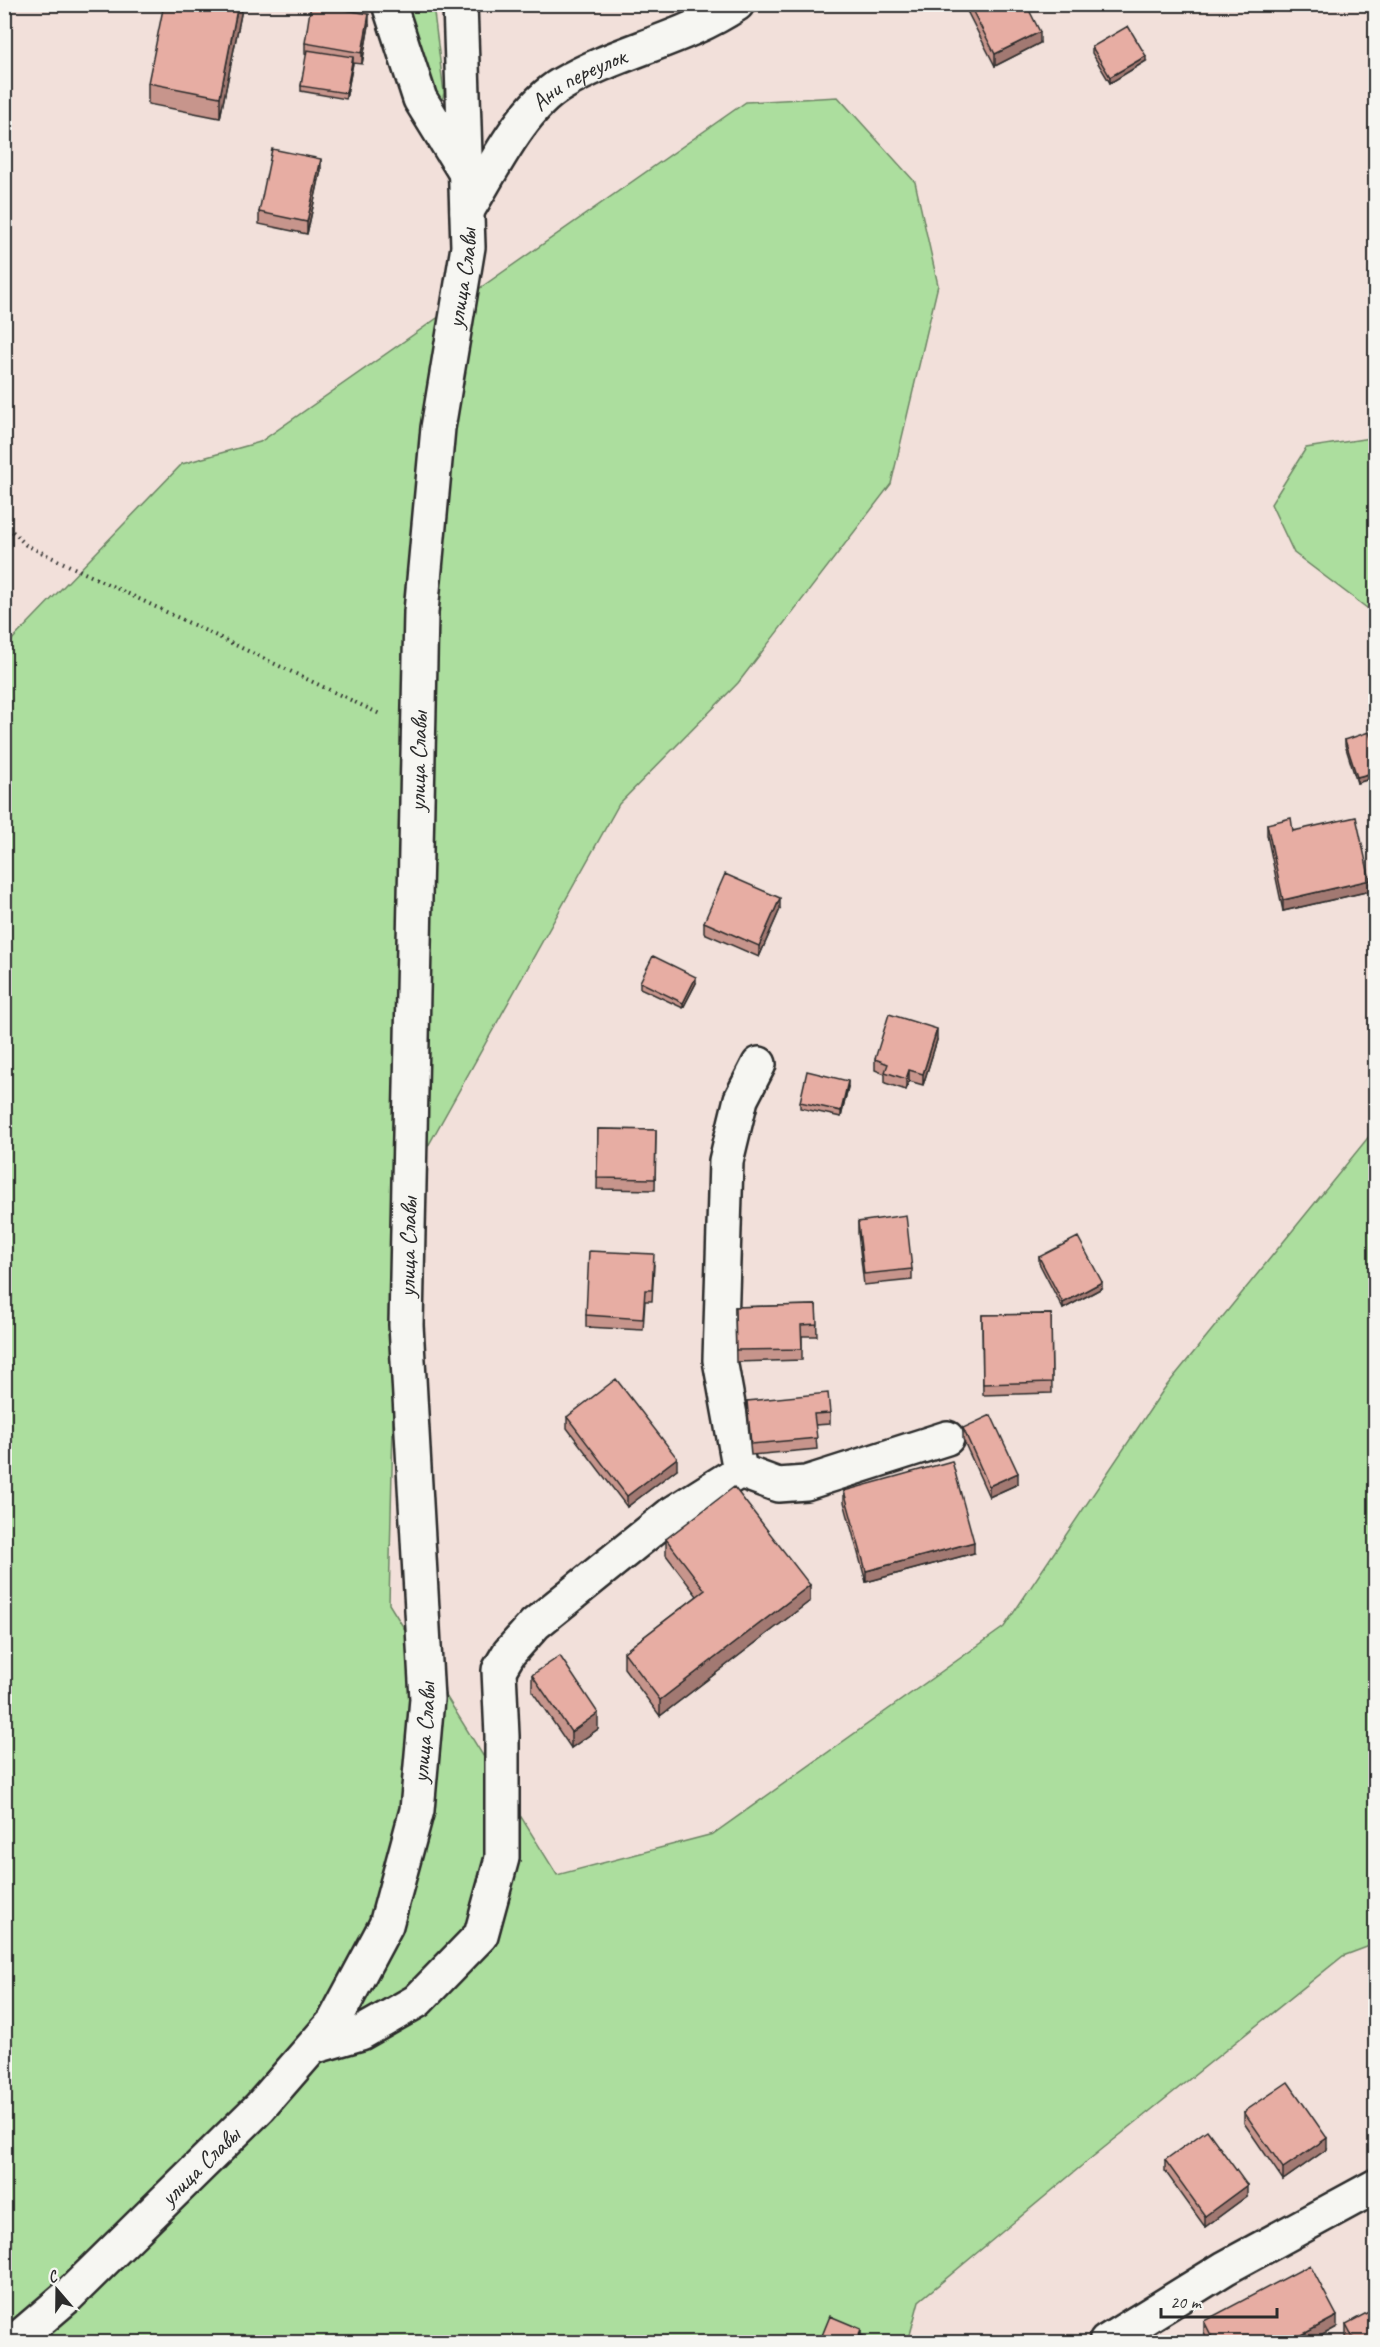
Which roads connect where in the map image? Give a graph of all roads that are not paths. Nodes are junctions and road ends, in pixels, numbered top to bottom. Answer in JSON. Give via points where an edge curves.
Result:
{"nodes":[{"id":1,"x":389,"y":4,"type":"edge"},
{"id":2,"x":460,"y":4,"type":"edge"},
{"id":3,"x":737,"y":4,"type":"edge"},
{"id":4,"x":466,"y":174,"type":"junction"},
{"id":5,"x":467,"y":211,"type":"junction"},
{"id":6,"x":759,"y":1064,"type":"dead end"},
{"id":7,"x":946,"y":1438,"type":"dead end"},
{"id":8,"x":740,"y":1471,"type":"junction"},
{"id":9,"x":313,"y":2047,"type":"junction"},
{"id":10,"x":1376,"y":2186,"type":"edge"},
{"id":11,"x":14,"y":2343,"type":"edge"},
{"id":12,"x":1106,"y":2343,"type":"edge"}],
"edges":[{"from":1,"to":4,"type":"street","via":[[420,99]]},
{"from":2,"to":4,"type":"street","name":"улица Славы"},
{"from":3,"to":5,"type":"street","name":"Ани переулок","via":[[679,35],[561,84],[524,118]]},
{"from":4,"to":5,"type":"street","name":"улица Славы"},
{"from":5,"to":9,"type":"street","name":"улица Славы","via":[[468,247],[438,428],[421,612],[406,1325],[427,1699],[417,1810],[386,1925],[334,2022]]},
{"from":6,"to":8,"type":"street","via":[[741,1099],[726,1161],[720,1360]]},
{"from":7,"to":8,"type":"street","via":[[806,1484],[778,1485]]},
{"from":8,"to":9,"type":"street","via":[[670,1515],[535,1624],[509,1653],[499,1670],[502,1858],[481,1935],[417,2001],[361,2033]]},
{"from":9,"to":11,"type":"street","name":"улица Славы","via":[[260,2107],[69,2295]]},
{"from":10,"to":12,"type":"street","via":[[1225,2268]]}]}
